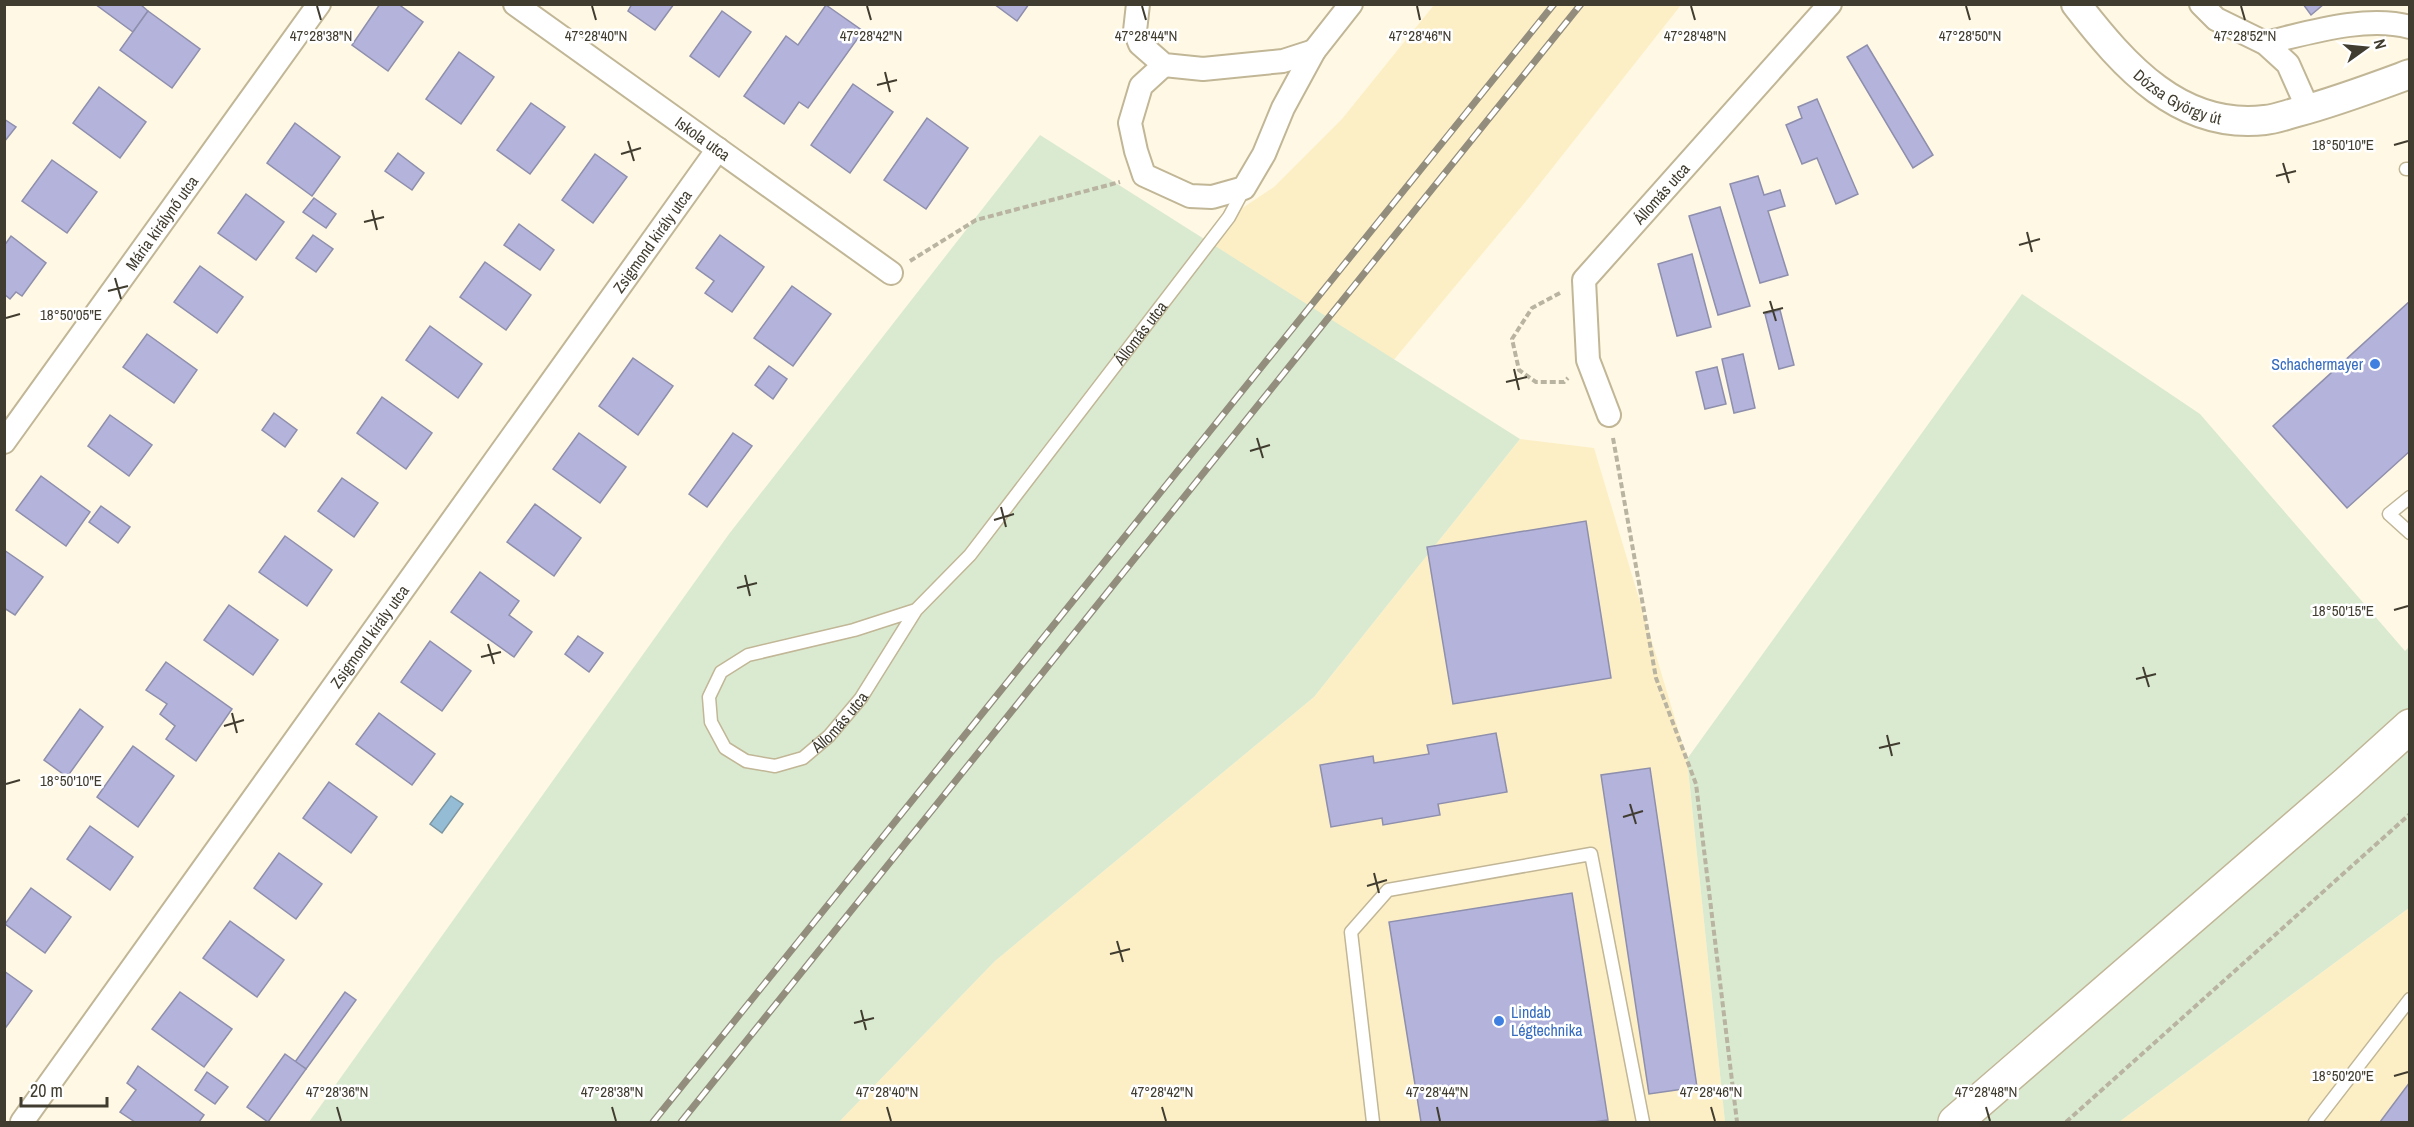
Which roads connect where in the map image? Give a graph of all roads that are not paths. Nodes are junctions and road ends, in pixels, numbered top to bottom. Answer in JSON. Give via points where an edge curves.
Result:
{"nodes":[{"id":1,"x":319,"y":4,"type":"edge"},
{"id":2,"x":515,"y":4,"type":"edge"},
{"id":3,"x":1138,"y":4,"type":"edge"},
{"id":4,"x":1352,"y":4,"type":"edge"},
{"id":5,"x":1830,"y":4,"type":"edge"},
{"id":6,"x":2076,"y":4,"type":"edge"},
{"id":7,"x":2201,"y":4,"type":"edge"},
{"id":8,"x":2409,"y":27,"type":"edge"},
{"id":9,"x":2265,"y":43,"type":"junction"},
{"id":10,"x":1314,"y":51,"type":"junction"},
{"id":11,"x":1164,"y":65,"type":"junction"},
{"id":12,"x":2409,"y":74,"type":"edge"},
{"id":13,"x":2308,"y":109,"type":"junction"},
{"id":14,"x":718,"y":149,"type":"junction"},
{"id":15,"x":1244,"y":188,"type":"junction"},
{"id":16,"x":891,"y":273,"type":"road end"},
{"id":17,"x":1608,"y":415,"type":"road end"},
{"id":18,"x":4,"y":442,"type":"edge"},
{"id":19,"x":2409,"y":497,"type":"edge"},
{"id":20,"x":2409,"y":533,"type":"edge"},
{"id":21,"x":916,"y":610,"type":"junction"},
{"id":22,"x":2409,"y":726,"type":"edge"},
{"id":23,"x":2409,"y":999,"type":"edge"},
{"id":24,"x":22,"y":1122,"type":"edge"},
{"id":25,"x":1373,"y":1122,"type":"edge"},
{"id":26,"x":1643,"y":1122,"type":"edge"},
{"id":27,"x":1955,"y":1122,"type":"edge"},
{"id":28,"x":2315,"y":1122,"type":"edge"}],
"edges":[{"from":1,"to":18,"type":"street","name":"Mária királynő utca"},
{"from":2,"to":14,"type":"street","name":"Iskola utca"},
{"from":3,"to":11,"type":"street","via":[[1135,31],[1140,44]]},
{"from":4,"to":10,"type":"street","name":"Állomás utca"},
{"from":5,"to":17,"type":"street","name":"Állomás utca","via":[[1584,280],[1588,360]]},
{"from":6,"to":13,"type":"street","name":"Dózsa György út","via":[[2147,83],[2195,112],[2227,120],[2266,120]]},
{"from":7,"to":9,"type":"street","via":[[2216,19]]},
{"from":8,"to":9,"type":"street","via":[[2343,26]]},
{"from":9,"to":13,"type":"street","via":[[2288,64]]},
{"from":10,"to":11,"type":"street","via":[[1283,61],[1203,69]]},
{"from":10,"to":15,"type":"street","name":"Állomás utca"},
{"from":11,"to":15,"type":"street","via":[[1141,86],[1130,123],[1144,175],[1190,196],[1212,197]]},
{"from":12,"to":13,"type":"street","name":"Dózsa György út"},
{"from":14,"to":16,"type":"street","name":"Iskola utca"},
{"from":14,"to":24,"type":"street","name":"Zsigmond király utca"},
{"from":15,"to":21,"type":"lane","name":"Állomás utca","via":[[1229,218],[970,555]]},
{"from":19,"to":20,"type":"lane","via":[[2389,514]]},
{"from":21,"to":21,"type":"lane","name":"Állomás utca","via":[[854,630],[748,655],[721,672],[710,697],[711,722],[724,748],[746,761],[775,766],[803,758],[829,736],[861,698]]},
{"from":22,"to":27,"type":"main road"},
{"from":23,"to":28,"type":"lane"},
{"from":25,"to":26,"type":"lane","via":[[1351,932],[1388,890],[1591,854]]}]}
